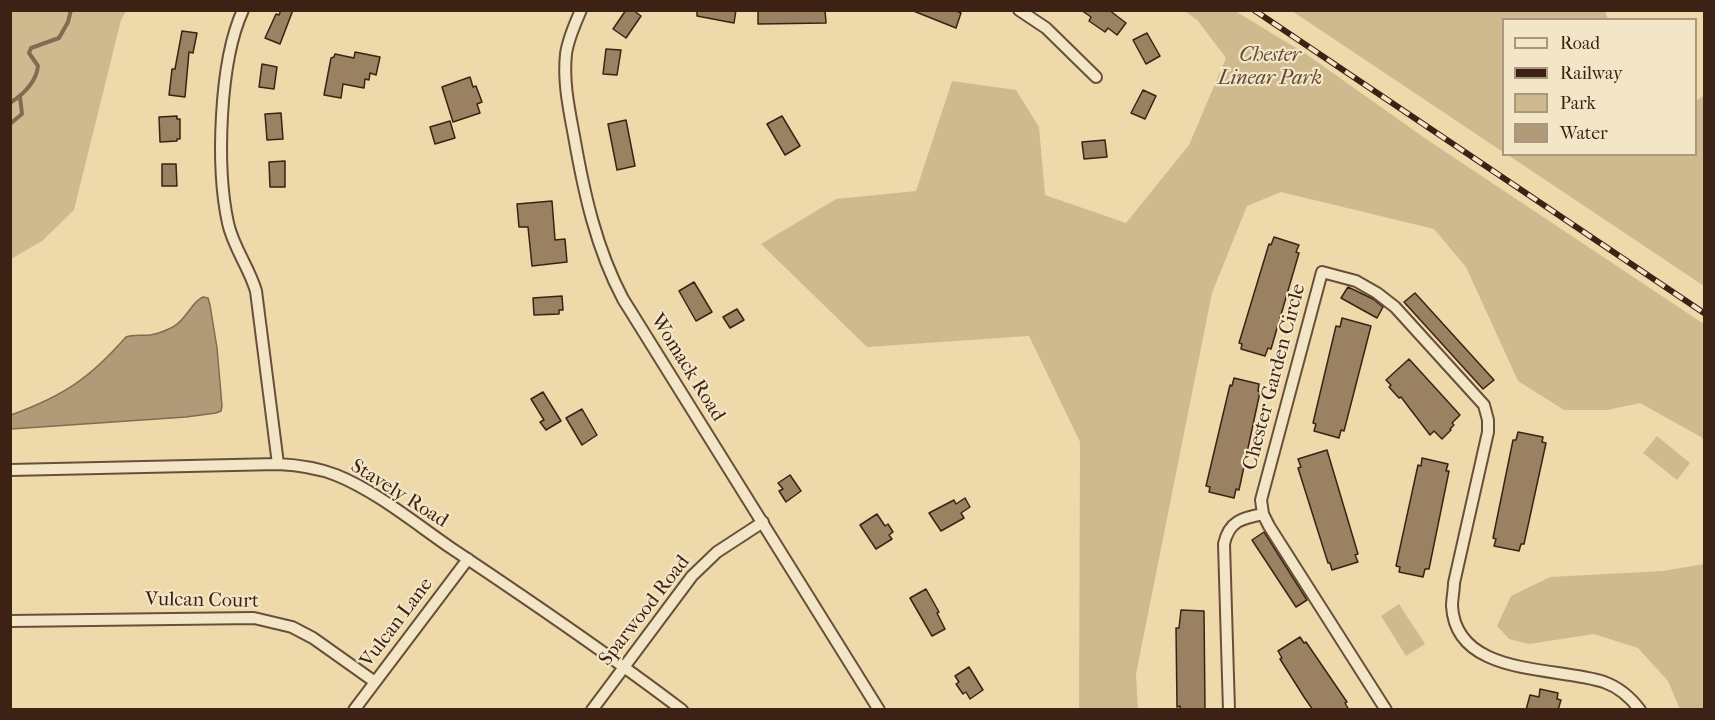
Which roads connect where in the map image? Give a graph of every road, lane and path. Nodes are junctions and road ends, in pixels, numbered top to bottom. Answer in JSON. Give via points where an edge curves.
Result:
{"nodes":[{"id":1,"x":243,"y":10,"type":"edge"},
{"id":2,"x":581,"y":10,"type":"edge"},
{"id":3,"x":1019,"y":10,"type":"edge"},
{"id":4,"x":1096,"y":77,"type":"dead end"},
{"id":5,"x":278,"y":464,"type":"junction"},
{"id":6,"x":10,"y":470,"type":"edge"},
{"id":7,"x":1263,"y":514,"type":"junction"},
{"id":8,"x":763,"y":522,"type":"junction"},
{"id":9,"x":468,"y":559,"type":"junction"},
{"id":10,"x":10,"y":621,"type":"edge"},
{"id":11,"x":625,"y":667,"type":"junction"},
{"id":12,"x":375,"y":682,"type":"junction"},
{"id":13,"x":354,"y":710,"type":"edge"},
{"id":14,"x":592,"y":710,"type":"edge"},
{"id":15,"x":682,"y":710,"type":"edge"},
{"id":16,"x":879,"y":710,"type":"edge"},
{"id":17,"x":1229,"y":710,"type":"edge"},
{"id":18,"x":1386,"y":710,"type":"edge"},
{"id":19,"x":1640,"y":710,"type":"edge"}],
"edges":[{"from":1,"to":5,"type":"street","via":[[226,72],[222,109],[224,192],[232,236],[256,291]]},
{"from":2,"to":8,"type":"street","name":"Womack Road","via":[[566,53],[566,90],[584,190],[604,260],[623,299]]},
{"from":3,"to":4,"type":"street","via":[[1046,28]]},
{"from":5,"to":6,"type":"street","name":"Stavely Road"},
{"from":5,"to":9,"type":"street","name":"Stavely Road","via":[[338,476],[375,496]]},
{"from":7,"to":17,"type":"street","via":[[1233,525],[1224,544]]},
{"from":7,"to":18,"type":"street"},
{"from":7,"to":19,"type":"street","name":"Chester Garden Circle","via":[[1261,500],[1322,272],[1356,281],[1395,307],[1484,405],[1488,432],[1452,606],[1464,639],[1495,661],[1604,682],[1623,692]]},
{"from":8,"to":11,"type":"street","name":"Sparwood Road","via":[[717,552],[692,576]]},
{"from":8,"to":16,"type":"street","name":"Womack Road"},
{"from":9,"to":11,"type":"street","name":"Stavely Road"},
{"from":9,"to":12,"type":"street","name":"Vulcan Lane"},
{"from":10,"to":12,"type":"street","name":"Vulcan Court","via":[[254,618],[292,627],[313,638]]},
{"from":11,"to":14,"type":"street","name":"Sparwood Road"},
{"from":11,"to":15,"type":"street","name":"Stavely Road"},
{"from":12,"to":13,"type":"street","name":"Vulcan Lane"}]}
